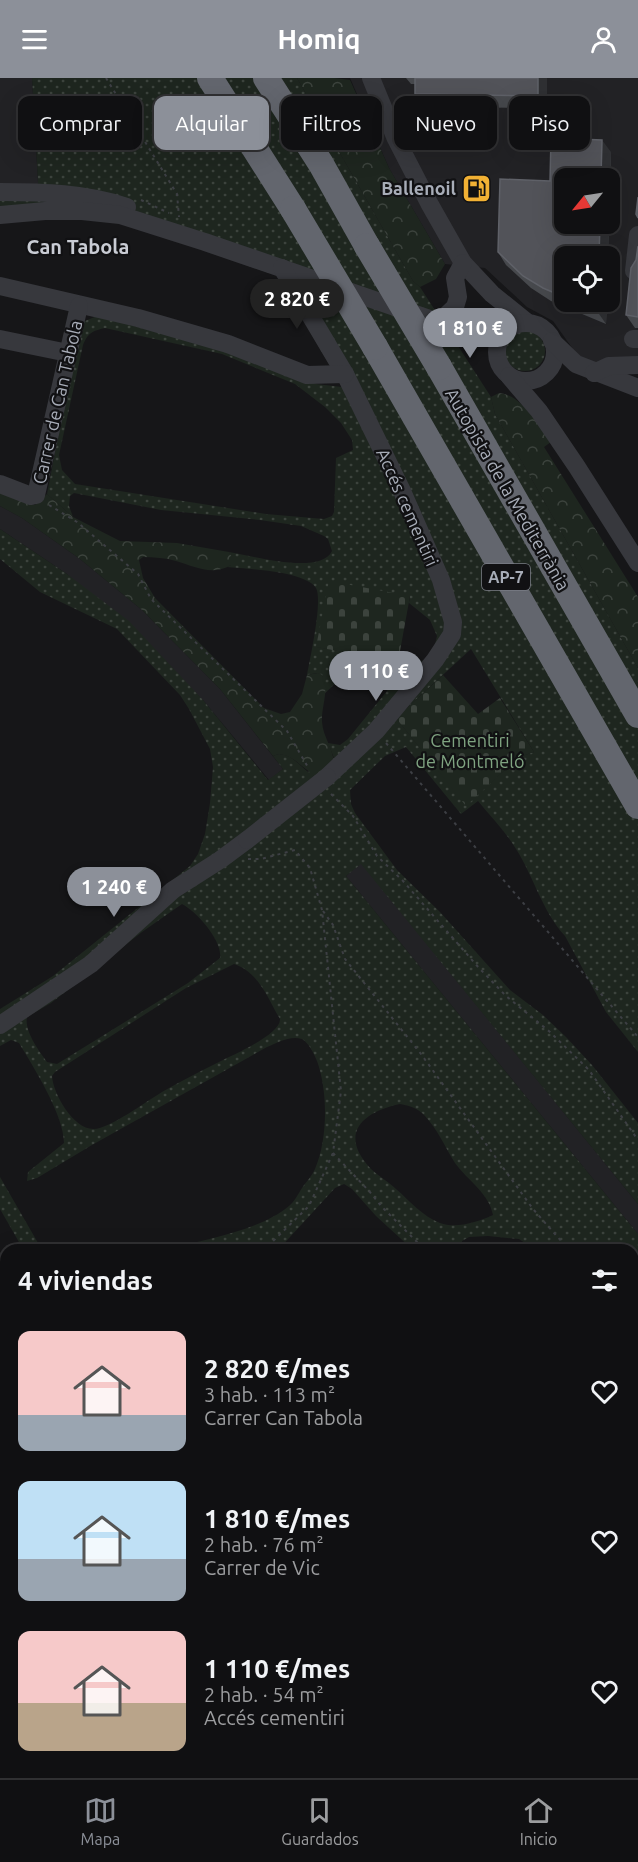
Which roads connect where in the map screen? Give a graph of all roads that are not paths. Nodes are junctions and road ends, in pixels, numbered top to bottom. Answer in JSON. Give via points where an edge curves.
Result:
{"nodes":[{"id":1,"x":210,"y":78,"type":"edge"},
{"id":2,"x":266,"y":78,"type":"edge"},
{"id":3,"x":370,"y":78,"type":"edge"},
{"id":4,"x":0,"y":192,"type":"edge"},
{"id":5,"x":0,"y":215,"type":"edge"},
{"id":6,"x":638,"y":234,"type":"edge"},
{"id":7,"x":205,"y":242,"type":"junction"},
{"id":8,"x":463,"y":263,"type":"junction"},
{"id":9,"x":282,"y":268,"type":"junction"},
{"id":10,"x":634,"y":271,"type":"edge"},
{"id":11,"x":0,"y":286,"type":"edge"},
{"id":12,"x":492,"y":294,"type":"junction"},
{"id":13,"x":79,"y":306,"type":"junction"},
{"id":14,"x":439,"y":322,"type":"junction"},
{"id":15,"x":528,"y":323,"type":"junction"},
{"id":16,"x":465,"y":331,"type":"junction"},
{"id":17,"x":506,"y":331,"type":"junction"},
{"id":18,"x":0,"y":339,"type":"edge"},
{"id":19,"x":552,"y":340,"type":"junction"},
{"id":20,"x":68,"y":352,"type":"junction"},
{"id":21,"x":498,"y":359,"type":"junction"},
{"id":22,"x":576,"y":364,"type":"junction"},
{"id":23,"x":638,"y":365,"type":"edge"},
{"id":24,"x":594,"y":373,"type":"junction"},
{"id":25,"x":345,"y":374,"type":"junction"},
{"id":26,"x":544,"y":374,"type":"junction"},
{"id":27,"x":509,"y":376,"type":"junction"},
{"id":28,"x":635,"y":389,"type":"edge"},
{"id":29,"x":539,"y":411,"type":"junction"},
{"id":30,"x":0,"y":484,"type":"edge"},
{"id":31,"x":629,"y":536,"type":"edge"},
{"id":32,"x":638,"y":563,"type":"edge"},
{"id":33,"x":638,"y":715,"type":"edge"},
{"id":34,"x":638,"y":806,"type":"edge"},
{"id":35,"x":0,"y":1025,"type":"edge"}],
"edges":[{"from":1,"to":34,"type":"highway","number":"AP-7","bridge":true,"via":[[375,347]]},
{"from":2,"to":33,"type":"highway","name":"Autopista de la Mediterrània","number":"AP-7","bridge":true,"via":[[321,164]]},
{"from":3,"to":8,"type":"street","via":[[396,139]]},
{"from":4,"to":7,"type":"street","via":[[56,192],[114,202],[177,225]]},
{"from":5,"to":7,"type":"street","via":[[45,211],[120,215]]},
{"from":6,"to":10,"type":"street"},
{"from":7,"to":9,"type":"street"},
{"from":8,"to":12,"type":"street"},
{"from":8,"to":14,"type":"street","via":[[455,278],[455,308]]},
{"from":9,"to":14,"type":"street"},
{"from":9,"to":25,"type":"street","name":"Accés cementiri"},
{"from":11,"to":13,"type":"street","name":"Carrer de Can Tabola"},
{"from":12,"to":15,"type":"street"},
{"from":12,"to":17,"type":"street","via":[[501,309]]},
{"from":13,"to":20,"type":"street","name":"Carrer de Can Tabola"},
{"from":13,"to":25,"type":"street","name":"Carrer de Can Tabola","via":[[228,344],[307,375]]},
{"from":14,"to":16,"type":"street"},
{"from":15,"to":17,"type":"street"},
{"from":15,"to":19,"type":"street","via":[[542,328]]},
{"from":16,"to":17,"type":"street"},
{"from":16,"to":21,"type":"street"},
{"from":17,"to":21,"type":"street","via":[[498,345]]},
{"from":18,"to":20,"type":"street"},
{"from":19,"to":22,"type":"street"},
{"from":19,"to":26,"type":"street","via":[[554,359]]},
{"from":20,"to":30,"type":"street","name":"Carrer de Can Tabola","via":[[36,495]]},
{"from":21,"to":27,"type":"street"},
{"from":22,"to":24,"type":"street"},
{"from":22,"to":26,"type":"street"},
{"from":23,"to":24,"type":"street","via":[[609,366]]},
{"from":24,"to":28,"type":"street"},
{"from":25,"to":35,"type":"street","name":"Accés cementiri","bridge":true,"via":[[441,580],[453,622],[452,634],[376,731],[324,782],[173,890],[91,964]]},
{"from":26,"to":27,"type":"street","via":[[527,381]]},
{"from":26,"to":29,"type":"street","via":[[536,397]]},
{"from":27,"to":29,"type":"street"},
{"from":29,"to":31,"type":"street"},
{"from":31,"to":32,"type":"street"}]}
